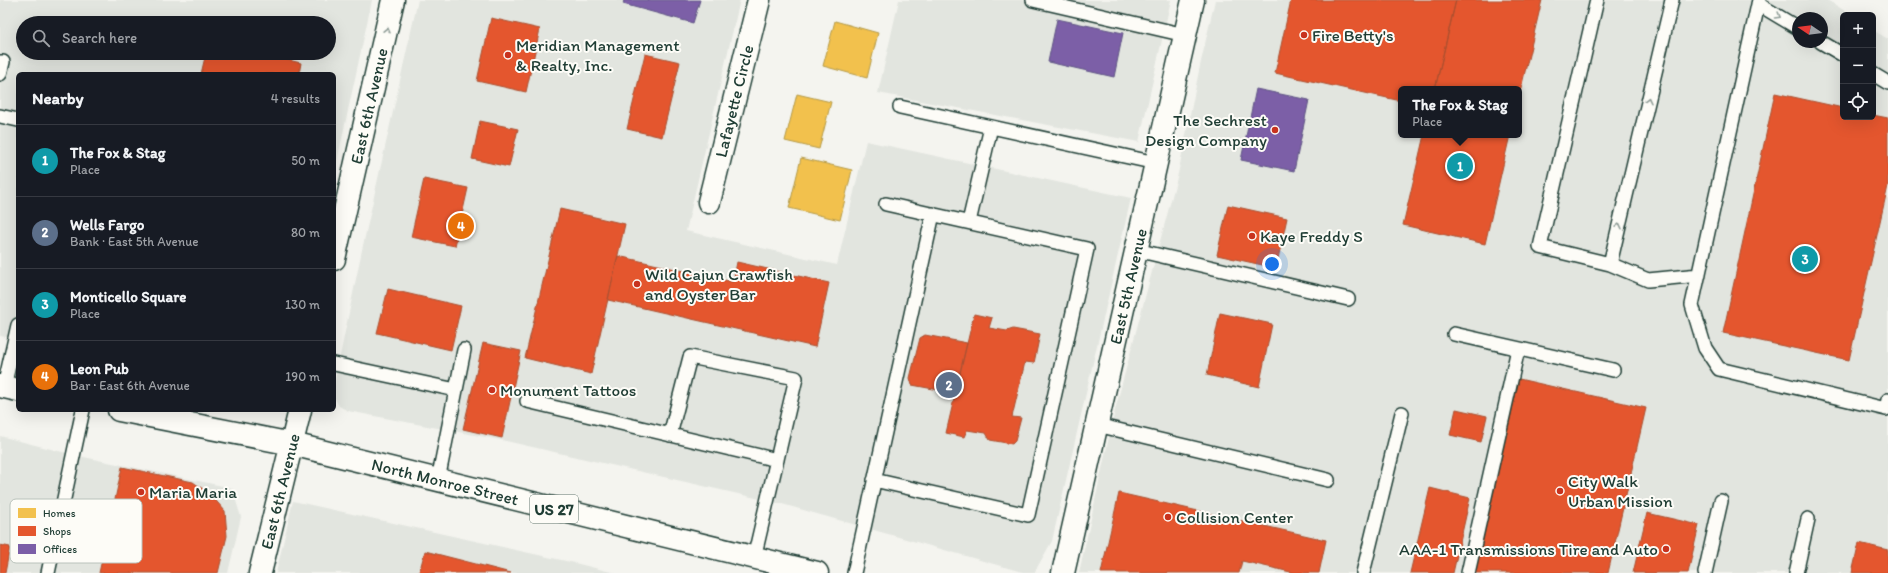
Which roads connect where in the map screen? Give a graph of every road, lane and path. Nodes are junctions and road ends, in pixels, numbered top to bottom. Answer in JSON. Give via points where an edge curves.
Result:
{"nodes":[{"id":1,"x":393,"y":0,"type":"edge"},
{"id":2,"x":759,"y":0,"type":"edge"},
{"id":3,"x":1033,"y":0,"type":"edge"},
{"id":4,"x":1193,"y":0,"type":"edge"},
{"id":5,"x":1598,"y":0,"type":"edge"},
{"id":6,"x":1672,"y":0,"type":"edge"},
{"id":7,"x":1759,"y":2,"type":"edge"},
{"id":8,"x":1792,"y":24,"type":"edge"},
{"id":9,"x":1185,"y":35,"type":"junction"},
{"id":10,"x":1828,"y":46,"type":"edge"},
{"id":11,"x":1840,"y":54,"type":"edge"},
{"id":12,"x":0,"y":62,"type":"edge"},
{"id":13,"x":0,"y":74,"type":"edge"},
{"id":14,"x":1876,"y":76,"type":"edge"},
{"id":15,"x":1888,"y":83,"type":"edge"},
{"id":16,"x":900,"y":107,"type":"dead end"},
{"id":17,"x":0,"y":116,"type":"edge"},
{"id":18,"x":16,"y":120,"type":"edge"},
{"id":19,"x":991,"y":127,"type":"junction"},
{"id":20,"x":1156,"y":163,"type":"junction"},
{"id":21,"x":709,"y":202,"type":"dead end"},
{"id":22,"x":886,"y":204,"type":"dead end"},
{"id":23,"x":933,"y":214,"type":"junction"},
{"id":24,"x":969,"y":222,"type":"junction"},
{"id":25,"x":336,"y":242,"type":"edge"},
{"id":26,"x":1136,"y":250,"type":"junction"},
{"id":27,"x":1610,"y":264,"type":"junction"},
{"id":28,"x":1699,"y":275,"type":"junction"},
{"id":29,"x":1348,"y":299,"type":"dead end"},
{"id":30,"x":1454,"y":334,"type":"dead end"},
{"id":31,"x":16,"y":336,"type":"edge"},
{"id":32,"x":1518,"y":349,"type":"junction"},
{"id":33,"x":464,"y":350,"type":"dead end"},
{"id":34,"x":336,"y":364,"type":"edge"},
{"id":35,"x":1613,"y":370,"type":"dead end"},
{"id":36,"x":7,"y":388,"type":"edge"},
{"id":37,"x":456,"y":390,"type":"junction"},
{"id":38,"x":1888,"y":400,"type":"edge"},
{"id":39,"x":527,"y":402,"type":"dead end"},
{"id":40,"x":83,"y":412,"type":"edge"},
{"id":41,"x":129,"y":412,"type":"edge"},
{"id":42,"x":300,"y":412,"type":"edge"},
{"id":43,"x":1402,"y":413,"type":"dead end"},
{"id":44,"x":1097,"y":426,"type":"junction"},
{"id":45,"x":670,"y":435,"type":"junction"},
{"id":46,"x":292,"y":444,"type":"junction"},
{"id":47,"x":777,"y":460,"type":"junction"},
{"id":48,"x":438,"y":480,"type":"junction"},
{"id":49,"x":874,"y":480,"type":"junction"},
{"id":50,"x":1328,"y":480,"type":"dead end"},
{"id":51,"x":64,"y":499,"type":"edge"},
{"id":52,"x":1721,"y":501,"type":"dead end"},
{"id":53,"x":1808,"y":519,"type":"dead end"},
{"id":54,"x":754,"y":558,"type":"junction"},
{"id":55,"x":50,"y":563,"type":"edge"},
{"id":56,"x":48,"y":573,"type":"edge"},
{"id":57,"x":260,"y":573,"type":"edge"},
{"id":58,"x":817,"y":573,"type":"edge"},
{"id":59,"x":854,"y":573,"type":"edge"},
{"id":60,"x":1063,"y":573,"type":"edge"},
{"id":61,"x":1362,"y":573,"type":"edge"},
{"id":62,"x":1468,"y":573,"type":"edge"},
{"id":63,"x":1705,"y":573,"type":"edge"},
{"id":64,"x":1796,"y":573,"type":"edge"}],
"edges":[{"from":25,"to":1,"type":"street","name":"East 6th Avenue","one_way":true,"via":[[342,193]]},
{"from":2,"to":21,"type":"street","name":"Lafayette Circle"},
{"from":3,"to":9,"type":"lane"},
{"from":4,"to":9,"type":"street","name":"East 5th Avenue"},
{"from":5,"to":27,"type":"lane","via":[[1540,247]]},
{"from":27,"to":6,"type":"lane","one_way":true},
{"from":7,"to":8,"type":"lane","one_way":true},
{"from":7,"to":28,"type":"lane"},
{"from":9,"to":20,"type":"street","name":"East 5th Avenue"},
{"from":10,"to":11,"type":"lane"},
{"from":12,"to":13,"type":"lane","via":[[3,62]]},
{"from":14,"to":15,"type":"lane"},
{"from":16,"to":19,"type":"lane"},
{"from":17,"to":18,"type":"lane"},
{"from":19,"to":20,"type":"lane"},
{"from":19,"to":24,"type":"lane"},
{"from":20,"to":26,"type":"street","name":"East 5th Avenue"},
{"from":22,"to":23,"type":"lane"},
{"from":23,"to":24,"type":"lane"},
{"from":23,"to":49,"type":"lane"},
{"from":24,"to":49,"type":"lane","via":[[1087,249],[1028,515]]},
{"from":26,"to":29,"type":"lane"},
{"from":26,"to":44,"type":"street","name":"East 5th Avenue"},
{"from":27,"to":28,"type":"lane","via":[[1648,280]]},
{"from":28,"to":38,"type":"lane","via":[[1692,305],[1706,348],[1719,369],[1886,409]]},
{"from":30,"to":32,"type":"lane"},
{"from":31,"to":36,"type":"lane"},
{"from":32,"to":35,"type":"lane"},
{"from":32,"to":62,"type":"lane"},
{"from":33,"to":37,"type":"lane"},
{"from":34,"to":37,"type":"lane"},
{"from":37,"to":48,"type":"lane"},
{"from":39,"to":45,"type":"lane"},
{"from":40,"to":51,"type":"lane"},
{"from":41,"to":46,"type":"street","name":"North Monroe Street","number":"US 27"},
{"from":42,"to":46,"type":"street","name":"East 6th Avenue"},
{"from":43,"to":61,"type":"lane"},
{"from":44,"to":50,"type":"lane"},
{"from":44,"to":60,"type":"street","name":"East 5th Avenue"},
{"from":45,"to":47,"type":"lane"},
{"from":45,"to":47,"type":"lane","via":[[690,357],[796,378]]},
{"from":46,"to":48,"type":"street","name":"North Monroe Street","number":"US 27"},
{"from":46,"to":57,"type":"street","name":"East 6th Avenue"},
{"from":47,"to":54,"type":"lane"},
{"from":48,"to":54,"type":"street","name":"North Monroe Street","number":"US 27"},
{"from":49,"to":59,"type":"lane"},
{"from":52,"to":63,"type":"lane"},
{"from":53,"to":64,"type":"lane"},
{"from":54,"to":58,"type":"street","name":"North Monroe Street","number":"US 27"},
{"from":55,"to":56,"type":"lane"}]}
